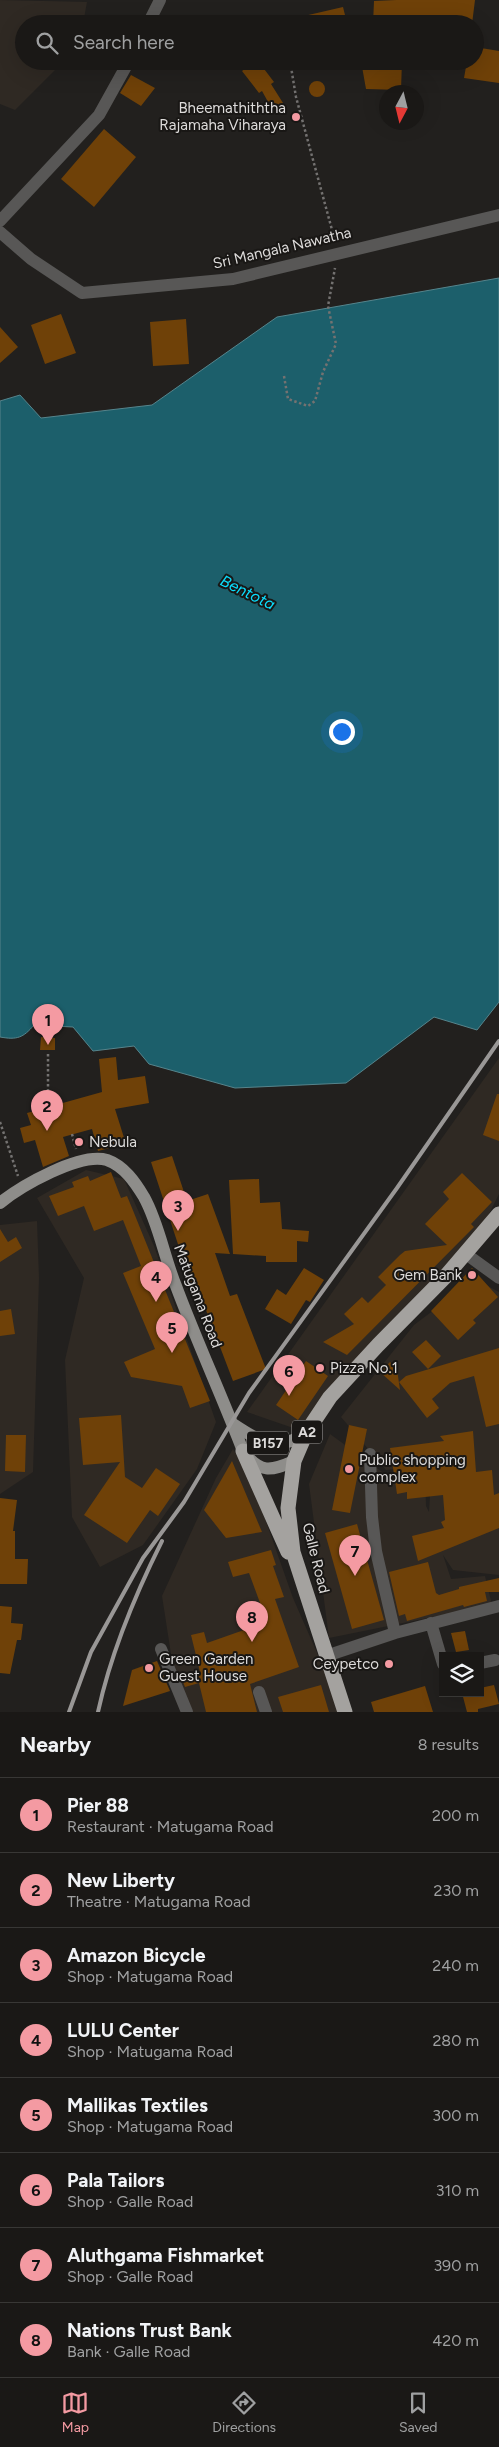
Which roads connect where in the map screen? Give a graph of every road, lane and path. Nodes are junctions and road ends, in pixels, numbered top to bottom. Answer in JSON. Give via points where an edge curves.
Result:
{"nodes":[{"id":1,"x":160,"y":0,"type":"edge"},
{"id":2,"x":152,"y":15,"type":"edge"},
{"id":3,"x":124,"y":70,"type":"edge"},
{"id":4,"x":292,"y":70,"type":"edge"},
{"id":5,"x":499,"y":215,"type":"edge"},
{"id":6,"x":0,"y":221,"type":"edge"},
{"id":7,"x":0,"y":232,"type":"edge"},
{"id":8,"x":337,"y":252,"type":"junction"},
{"id":9,"x":284,"y":376,"type":"dead end"},
{"id":10,"x":48,"y":1054,"type":"dead end"},
{"id":11,"x":62,"y":1103,"type":"dead end"},
{"id":12,"x":0,"y":1125,"type":"edge"},
{"id":13,"x":22,"y":1187,"type":"junction"},
{"id":14,"x":0,"y":1203,"type":"edge"},
{"id":15,"x":499,"y":1214,"type":"edge"},
{"id":16,"x":466,"y":1254,"type":"junction"},
{"id":17,"x":499,"y":1278,"type":"edge"},
{"id":18,"x":233,"y":1424,"type":"junction"},
{"id":19,"x":306,"y":1433,"type":"junction"},
{"id":20,"x":243,"y":1452,"type":"junction"},
{"id":21,"x":370,"y":1454,"type":"dead end"},
{"id":22,"x":294,"y":1461,"type":"junction"},
{"id":23,"x":303,"y":1585,"type":"junction"},
{"id":24,"x":499,"y":1606,"type":"edge"},
{"id":25,"x":430,"y":1623,"type":"junction"},
{"id":26,"x":395,"y":1633,"type":"junction"},
{"id":27,"x":161,"y":1650,"type":"dead end"},
{"id":28,"x":439,"y":1652,"type":"edge"},
{"id":29,"x":326,"y":1656,"type":"junction"},
{"id":30,"x":496,"y":1660,"type":"dead end"},
{"id":31,"x":484,"y":1662,"type":"edge"},
{"id":32,"x":260,"y":1692,"type":"dead end"},
{"id":33,"x":187,"y":1712,"type":"edge"},
{"id":34,"x":266,"y":1712,"type":"edge"},
{"id":35,"x":345,"y":1712,"type":"edge"}],
"edges":[{"from":1,"to":2,"type":"street"},
{"from":3,"to":6,"type":"street","via":[[99,115]]},
{"from":4,"to":8,"type":"path"},
{"from":5,"to":8,"type":"street","name":"Sri Mangala Nawatha"},
{"from":7,"to":8,"type":"street","name":"Sri Mangala Nawatha","via":[[31,259],[82,294],[233,279]]},
{"from":8,"to":9,"type":"path","via":[[328,306],[336,344],[323,372],[315,401],[308,406],[288,399]]},
{"from":10,"to":11,"type":"path","via":[[48,1097],[58,1098]]},
{"from":12,"to":13,"type":"path"},
{"from":13,"to":14,"type":"main road","name":"Matugama Road","number":"B157"},
{"from":13,"to":18,"type":"main road","name":"Matugama Road","number":"B157","via":[[51,1172],[93,1160],[105,1160],[129,1175],[145,1199],[185,1310]]},
{"from":15,"to":16,"type":"highway","name":"Galle Road","number":"A2"},
{"from":16,"to":17,"type":"street"},
{"from":16,"to":19,"type":"highway","name":"Galle Road","number":"A2","via":[[330,1397]]},
{"from":18,"to":19,"type":"main road","number":"B157","via":[[270,1444],[291,1442]]},
{"from":18,"to":20,"type":"main road","name":"Matugama Road","number":"B157"},
{"from":19,"to":22,"type":"highway","name":"Galle Road","number":"A2"},
{"from":20,"to":22,"type":"main road","number":"B157","via":[[254,1464],[266,1469]]},
{"from":20,"to":23,"type":"highway"},
{"from":21,"to":26,"type":"street","via":[[376,1551]]},
{"from":22,"to":23,"type":"highway","name":"Galle Road","number":"A2","via":[[288,1514],[293,1552]]},
{"from":23,"to":29,"type":"highway","name":"Galle Road","number":"A2"},
{"from":24,"to":25,"type":"street"},
{"from":25,"to":26,"type":"street"},
{"from":25,"to":28,"type":"street"},
{"from":26,"to":29,"type":"street"},
{"from":27,"to":33,"type":"street"},
{"from":29,"to":35,"type":"highway","name":"Galle Road","number":"A2"},
{"from":30,"to":31,"type":"street"},
{"from":32,"to":34,"type":"street"}]}
